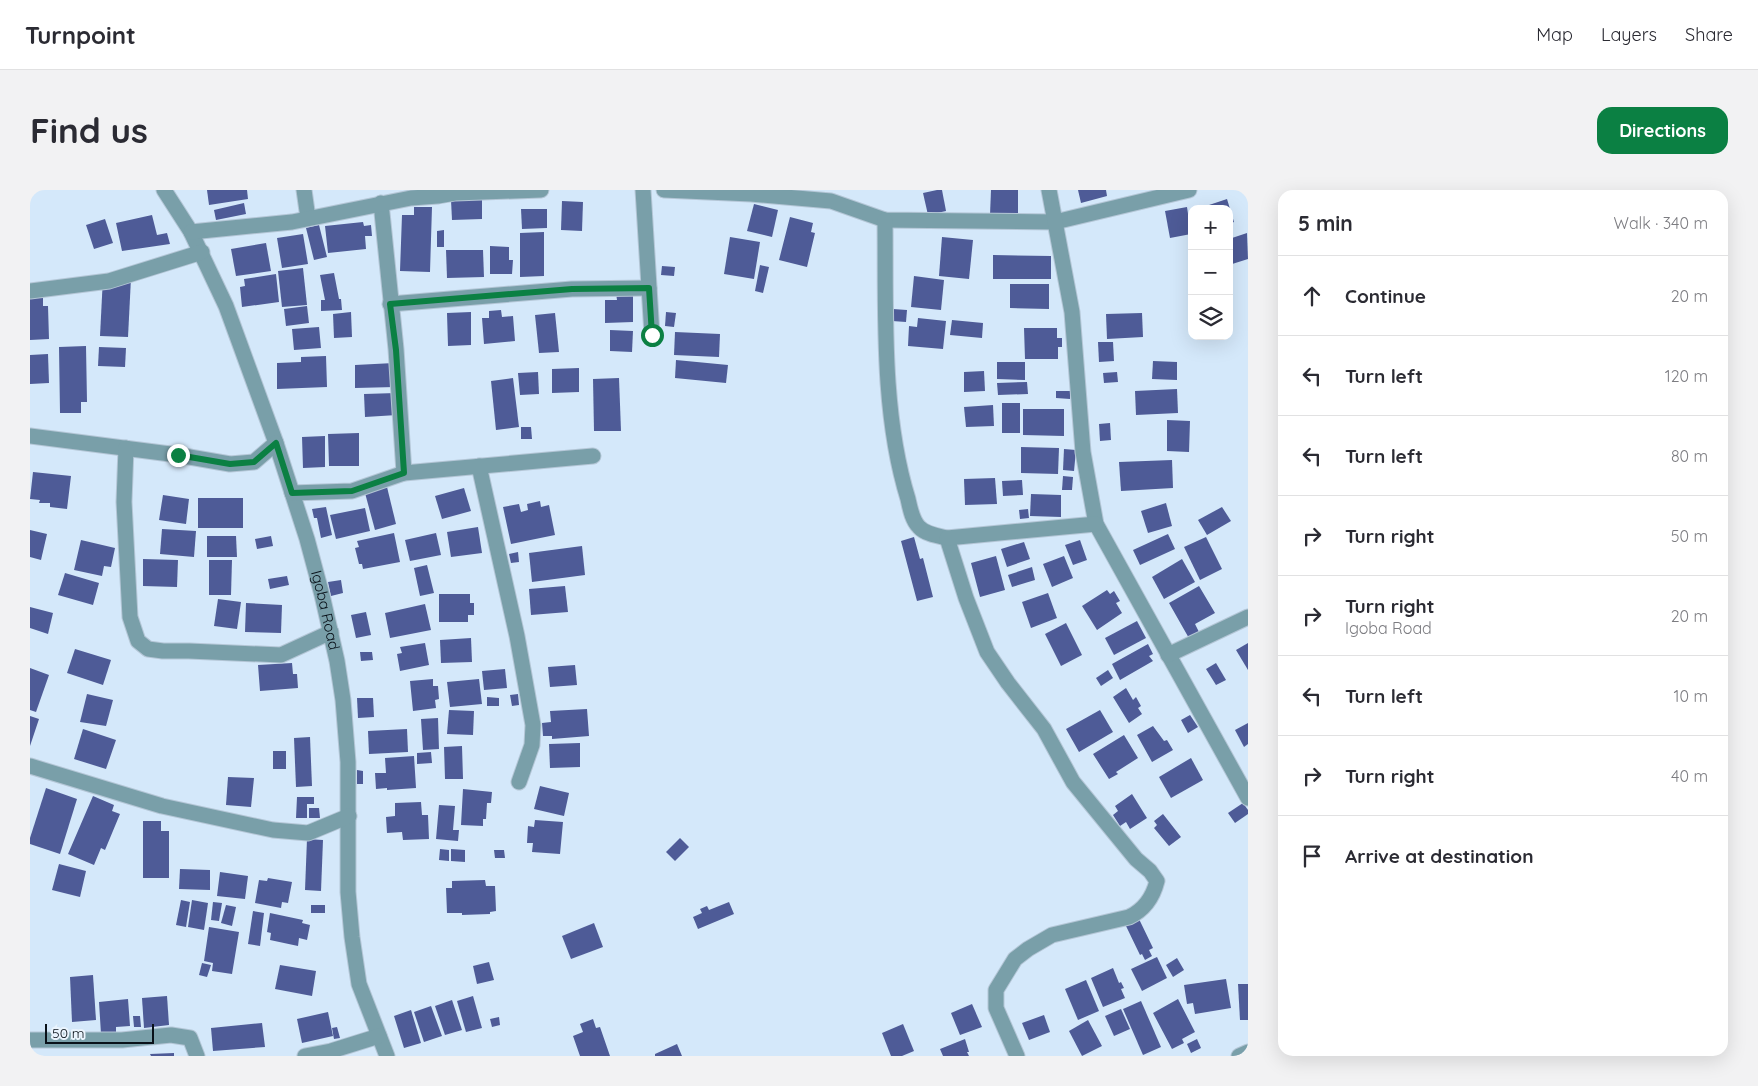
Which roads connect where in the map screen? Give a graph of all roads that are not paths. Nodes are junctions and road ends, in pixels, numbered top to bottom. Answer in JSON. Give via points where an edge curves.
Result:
{"nodes":[{"id":1,"x":164,"y":190,"type":"edge"},
{"id":2,"x":304,"y":190,"type":"edge"},
{"id":3,"x":542,"y":190,"type":"edge"},
{"id":4,"x":643,"y":190,"type":"edge"},
{"id":5,"x":664,"y":190,"type":"edge"},
{"id":6,"x":1049,"y":190,"type":"edge"},
{"id":7,"x":1189,"y":190,"type":"edge"},
{"id":8,"x":455,"y":192,"type":"edge"},
{"id":9,"x":381,"y":203,"type":"junction"},
{"id":10,"x":308,"y":218,"type":"junction"},
{"id":11,"x":885,"y":220,"type":"junction"},
{"id":12,"x":1055,"y":222,"type":"junction"},
{"id":13,"x":191,"y":232,"type":"junction"},
{"id":14,"x":202,"y":252,"type":"junction"},
{"id":15,"x":649,"y":288,"type":"junction"},
{"id":16,"x":30,"y":291,"type":"edge"},
{"id":17,"x":390,"y":304,"type":"junction"},
{"id":18,"x":652,"y":335,"type":"dead end"},
{"id":19,"x":30,"y":436,"type":"edge"},
{"id":20,"x":276,"y":443,"type":"junction"},
{"id":21,"x":126,"y":448,"type":"junction"},
{"id":22,"x":593,"y":456,"type":"dead end"},
{"id":23,"x":478,"y":466,"type":"junction"},
{"id":24,"x":404,"y":473,"type":"junction"},
{"id":25,"x":292,"y":493,"type":"junction"},
{"id":26,"x":1096,"y":524,"type":"junction"},
{"id":27,"x":947,"y":538,"type":"junction"},
{"id":28,"x":1248,"y":617,"type":"edge"},
{"id":29,"x":331,"y":632,"type":"junction"},
{"id":30,"x":1168,"y":654,"type":"junction"},
{"id":31,"x":30,"y":766,"type":"edge"},
{"id":32,"x":519,"y":782,"type":"dead end"},
{"id":33,"x":1248,"y":798,"type":"edge"},
{"id":34,"x":348,"y":816,"type":"junction"},
{"id":35,"x":379,"y":1036,"type":"junction"},
{"id":36,"x":30,"y":1040,"type":"edge"},
{"id":37,"x":1248,"y":1052,"type":"edge"},
{"id":38,"x":197,"y":1056,"type":"edge"},
{"id":39,"x":305,"y":1056,"type":"edge"},
{"id":40,"x":387,"y":1056,"type":"edge"},
{"id":41,"x":1017,"y":1056,"type":"edge"},
{"id":42,"x":1239,"y":1056,"type":"edge"}],
"edges":[{"from":1,"to":13,"type":"street","name":"Igoba Road"},
{"from":2,"to":10,"type":"street"},
{"from":3,"to":8,"type":"street"},
{"from":4,"to":15,"type":"street"},
{"from":5,"to":11,"type":"street","via":[[831,201]]},
{"from":6,"to":12,"type":"street"},
{"from":7,"to":12,"type":"street"},
{"from":8,"to":9,"type":"street"},
{"from":9,"to":10,"type":"street"},
{"from":9,"to":17,"type":"street"},
{"from":10,"to":13,"type":"street"},
{"from":11,"to":12,"type":"street"},
{"from":11,"to":27,"type":"street","via":[[886,335],[899,471],[913,518],[919,527]]},
{"from":12,"to":26,"type":"street","via":[[1072,312],[1083,452]]},
{"from":13,"to":14,"type":"street","name":"Igoba Road"},
{"from":14,"to":16,"type":"street","via":[[109,281]]},
{"from":14,"to":20,"type":"street","name":"Igoba Road","via":[[226,306]]},
{"from":15,"to":17,"type":"street","via":[[572,289]]},
{"from":15,"to":18,"type":"street"},
{"from":17,"to":24,"type":"street"},
{"from":19,"to":21,"type":"street"},
{"from":20,"to":21,"type":"street","via":[[254,462],[230,464]]},
{"from":20,"to":25,"type":"street","name":"Igoba Road"},
{"from":21,"to":29,"type":"street","via":[[124,502],[130,617],[138,642],[148,649],[163,651],[281,655]]},
{"from":22,"to":23,"type":"street"},
{"from":23,"to":24,"type":"street"},
{"from":23,"to":32,"type":"street","via":[[517,636],[533,724],[532,744]]},
{"from":24,"to":25,"type":"street","via":[[352,491]]},
{"from":25,"to":29,"type":"street","name":"Igoba Road"},
{"from":26,"to":27,"type":"street"},
{"from":26,"to":30,"type":"street"},
{"from":27,"to":41,"type":"street","via":[[987,652],[1044,729],[1073,782],[1157,881],[1154,891],[1138,913],[1052,935],[1015,959],[996,990],[996,1008]]},
{"from":28,"to":30,"type":"street"},
{"from":29,"to":34,"type":"street","name":"Igoba Road","via":[[343,700]]},
{"from":30,"to":33,"type":"street"},
{"from":31,"to":34,"type":"street","via":[[162,806],[273,830],[308,833]]},
{"from":34,"to":35,"type":"street","name":"Igoba Road","via":[[348,892],[352,937],[359,984]]},
{"from":35,"to":39,"type":"street"},
{"from":35,"to":40,"type":"street","name":"Igoba Road"},
{"from":36,"to":38,"type":"street","via":[[122,1040],[171,1035],[190,1038]]},
{"from":37,"to":42,"type":"street"}]}
